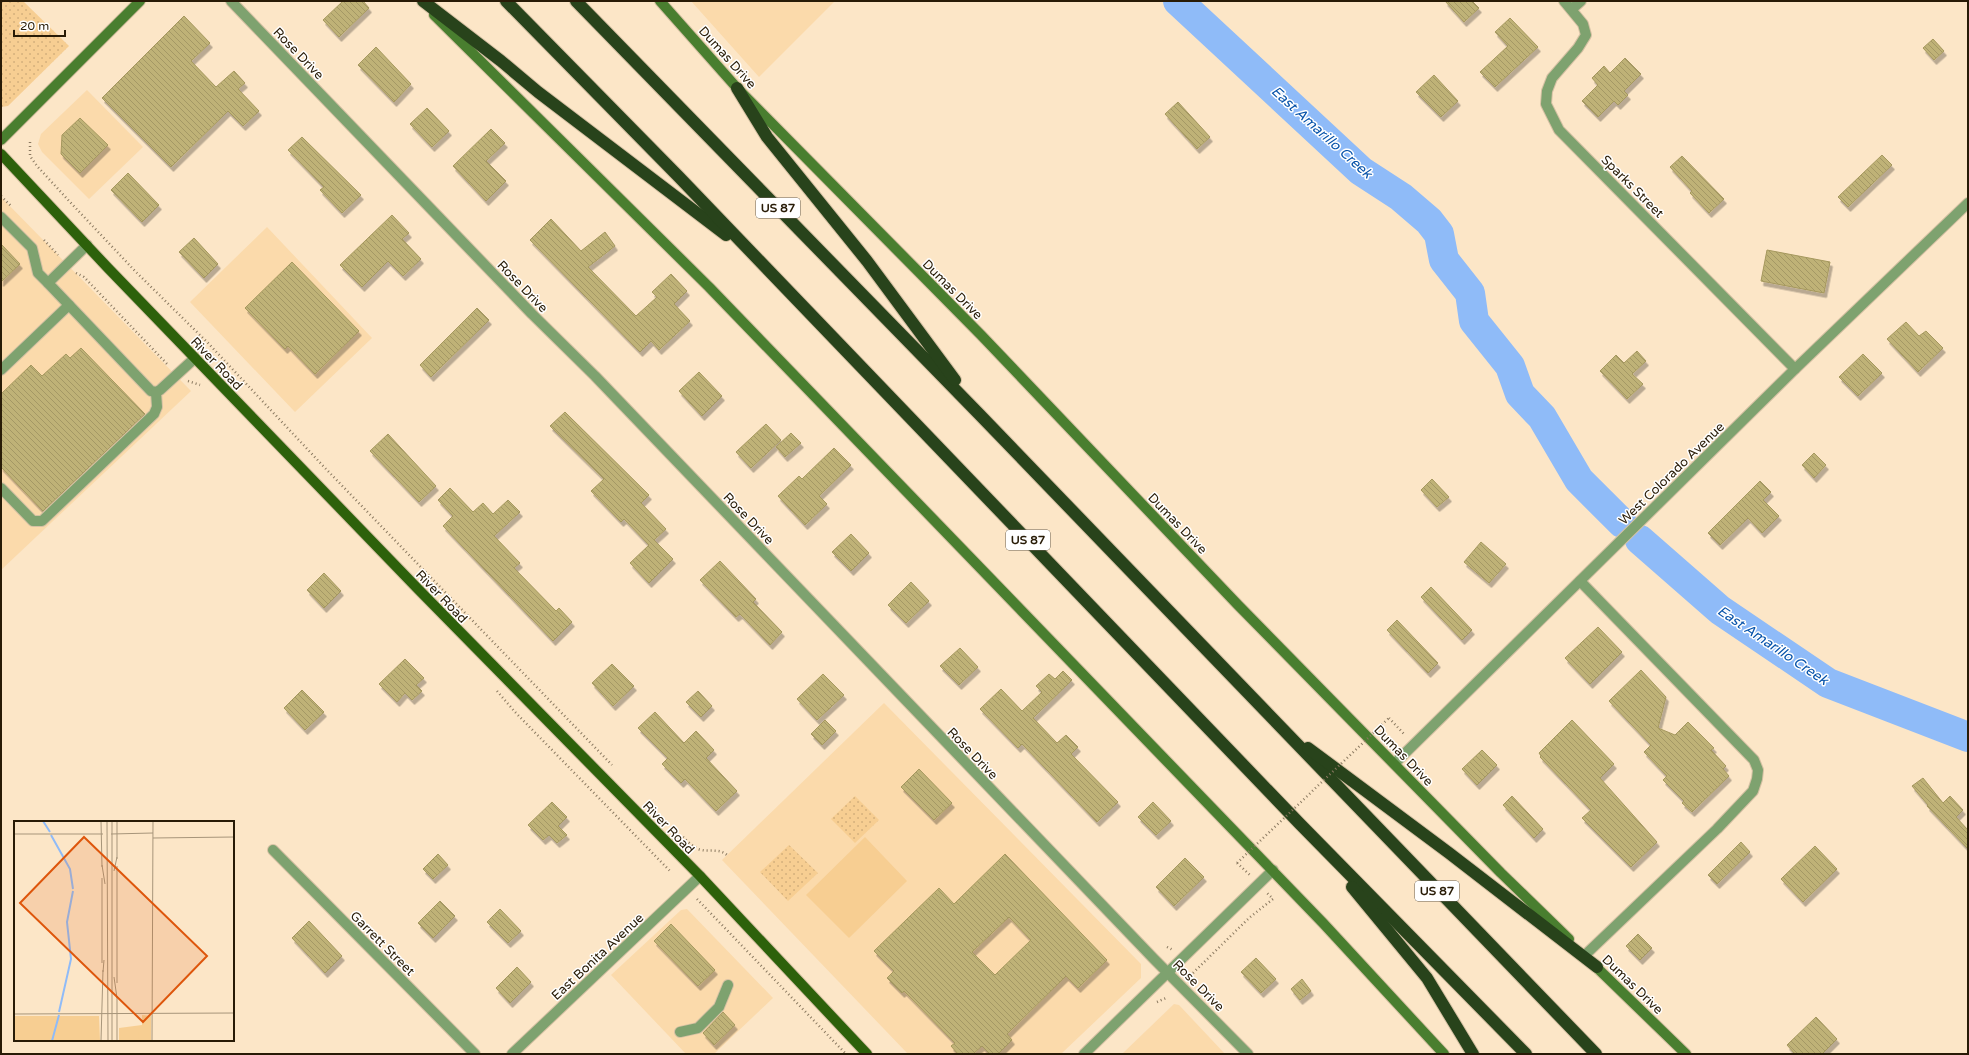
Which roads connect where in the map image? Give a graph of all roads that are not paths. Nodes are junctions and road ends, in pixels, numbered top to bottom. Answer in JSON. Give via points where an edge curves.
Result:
{"nodes":[{"id":1,"x":140,"y":1,"type":"edge"},
{"id":2,"x":231,"y":1,"type":"edge"},
{"id":3,"x":420,"y":1,"type":"edge"},
{"id":4,"x":423,"y":1,"type":"edge"},
{"id":5,"x":506,"y":1,"type":"edge"},
{"id":6,"x":576,"y":1,"type":"edge"},
{"id":7,"x":660,"y":1,"type":"edge"},
{"id":8,"x":1564,"y":1,"type":"edge"},
{"id":9,"x":1581,"y":1,"type":"edge"},
{"id":10,"x":1572,"y":9,"type":"junction"},
{"id":11,"x":737,"y":88,"type":"junction"},
{"id":12,"x":1,"y":140,"type":"edge"},
{"id":13,"x":1,"y":154,"type":"edge"},
{"id":14,"x":1968,"y":203,"type":"edge"},
{"id":15,"x":1,"y":217,"type":"edge"},
{"id":16,"x":87,"y":245,"type":"junction"},
{"id":17,"x":754,"y":256,"type":"junction"},
{"id":18,"x":48,"y":283,"type":"junction"},
{"id":19,"x":69,"y":305,"type":"junction"},
{"id":20,"x":194,"y":358,"type":"junction"},
{"id":21,"x":1796,"y":369,"type":"junction"},
{"id":22,"x":1,"y":370,"type":"edge"},
{"id":23,"x":156,"y":392,"type":"junction"},
{"id":24,"x":980,"y":415,"type":"junction"},
{"id":25,"x":1,"y":488,"type":"edge"},
{"id":26,"x":1580,"y":581,"type":"junction"},
{"id":27,"x":1280,"y":727,"type":"junction"},
{"id":28,"x":1395,"y":763,"type":"junction"},
{"id":29,"x":1300,"y":824,"type":"junction"},
{"id":30,"x":273,"y":850,"type":"dead end"},
{"id":31,"x":1273,"y":870,"type":"junction"},
{"id":32,"x":700,"y":876,"type":"junction"},
{"id":33,"x":1585,"y":955,"type":"junction"},
{"id":34,"x":1597,"y":967,"type":"junction"},
{"id":35,"x":1168,"y":972,"type":"junction"},
{"id":36,"x":728,"y":986,"type":"dead end"},
{"id":37,"x":680,"y":1032,"type":"dead end"},
{"id":38,"x":475,"y":1054,"type":"edge"},
{"id":39,"x":512,"y":1054,"type":"edge"},
{"id":40,"x":867,"y":1054,"type":"edge"},
{"id":41,"x":1084,"y":1054,"type":"edge"},
{"id":42,"x":1248,"y":1054,"type":"edge"},
{"id":43,"x":1444,"y":1054,"type":"edge"},
{"id":44,"x":1473,"y":1054,"type":"edge"},
{"id":45,"x":1526,"y":1054,"type":"edge"},
{"id":46,"x":1596,"y":1054,"type":"edge"},
{"id":47,"x":1686,"y":1054,"type":"edge"}],
"edges":[{"from":1,"to":12,"type":"main road"},
{"from":2,"to":35,"type":"street","name":"Rose Drive"},
{"from":3,"to":31,"type":"main road","via":[[710,287]]},
{"from":4,"to":17,"type":"highway"},
{"from":5,"to":17,"type":"highway","number":"US 87"},
{"from":6,"to":24,"type":"highway","number":"US 87"},
{"from":7,"to":11,"type":"main road","name":"Dumas Drive"},
{"from":8,"to":10,"type":"street","name":"Sparks Street"},
{"from":9,"to":10,"type":"street"},
{"from":10,"to":21,"type":"street","name":"Sparks Street","via":[[1583,24],[1586,35],[1552,78],[1547,91],[1546,104],[1559,130]]},
{"from":11,"to":24,"type":"highway","via":[[767,137],[867,261]]},
{"from":11,"to":28,"type":"main road","name":"Dumas Drive","via":[[981,335],[1238,605]]},
{"from":13,"to":16,"type":"main road","name":"River Road"},
{"from":14,"to":21,"type":"street","name":"West Colorado Avenue"},
{"from":15,"to":18,"type":"street","via":[[32,248],[38,273]]},
{"from":16,"to":18,"type":"street"},
{"from":16,"to":20,"type":"main road","name":"River Road"},
{"from":17,"to":29,"type":"highway","number":"US 87"},
{"from":18,"to":19,"type":"street"},
{"from":19,"to":22,"type":"street"},
{"from":19,"to":23,"type":"street","via":[[151,391]]},
{"from":20,"to":23,"type":"street"},
{"from":20,"to":32,"type":"main road","name":"River Road"},
{"from":21,"to":26,"type":"street","name":"West Colorado Avenue"},
{"from":23,"to":25,"type":"street","via":[[157,407],[154,414],[42,521],[33,521]]},
{"from":24,"to":27,"type":"highway","number":"US 87"},
{"from":26,"to":28,"type":"street","name":"West Colorado Avenue"},
{"from":26,"to":33,"type":"street","via":[[1754,760],[1758,770],[1753,791]]},
{"from":27,"to":34,"type":"highway"},
{"from":27,"to":46,"type":"highway","number":"US 87"},
{"from":28,"to":33,"type":"main road","name":"Dumas Drive","via":[[1501,873]]},
{"from":29,"to":44,"type":"highway","via":[[1427,978]]},
{"from":29,"to":45,"type":"highway","number":"US 87"},
{"from":30,"to":38,"type":"street","name":"Garrett Street"},
{"from":31,"to":35,"type":"street"},
{"from":31,"to":43,"type":"main road"},
{"from":32,"to":39,"type":"street","name":"East Bonita Avenue"},
{"from":32,"to":40,"type":"main road","name":"River Road"},
{"from":33,"to":34,"type":"main road","name":"Dumas Drive"},
{"from":34,"to":47,"type":"main road","name":"Dumas Drive"},
{"from":35,"to":41,"type":"street"},
{"from":35,"to":42,"type":"street","name":"Rose Drive"},
{"from":36,"to":37,"type":"street","via":[[718,1007],[707,1019],[694,1030]]}]}
